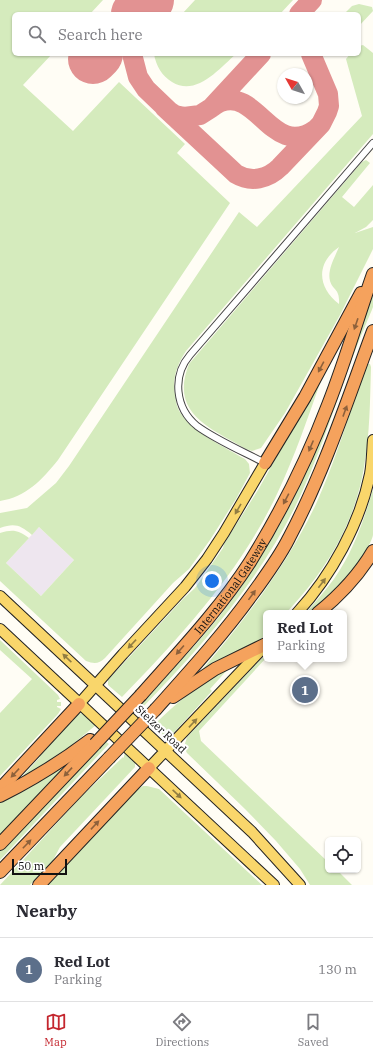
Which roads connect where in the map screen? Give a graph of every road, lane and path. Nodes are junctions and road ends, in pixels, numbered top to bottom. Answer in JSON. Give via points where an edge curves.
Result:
{"nodes":[{"id":1,"x":373,"y":143,"type":"edge"},
{"id":2,"x":373,"y":272,"type":"edge"},
{"id":3,"x":373,"y":331,"type":"edge"},
{"id":4,"x":373,"y":440,"type":"edge"},
{"id":5,"x":265,"y":463,"type":"junction"},
{"id":6,"x":373,"y":551,"type":"edge"},
{"id":7,"x":0,"y":596,"type":"edge"},
{"id":8,"x":300,"y":610,"type":"edge"},
{"id":9,"x":321,"y":610,"type":"edge"},
{"id":10,"x":0,"y":629,"type":"edge"},
{"id":11,"x":263,"y":646,"type":"edge"},
{"id":12,"x":263,"y":648,"type":"edge"},
{"id":13,"x":95,"y":685,"type":"junction"},
{"id":14,"x":79,"y":704,"type":"junction"},
{"id":15,"x":156,"y":709,"type":"junction"},
{"id":16,"x":92,"y":742,"type":"junction"},
{"id":17,"x":166,"y":751,"type":"junction"},
{"id":18,"x":149,"y":768,"type":"junction"},
{"id":19,"x":0,"y":789,"type":"edge"},
{"id":20,"x":0,"y":796,"type":"edge"},
{"id":21,"x":0,"y":844,"type":"edge"},
{"id":22,"x":0,"y":872,"type":"edge"},
{"id":23,"x":39,"y":885,"type":"edge"},
{"id":24,"x":274,"y":885,"type":"edge"},
{"id":25,"x":300,"y":885,"type":"edge"}],
"edges":[{"from":1,"to":5,"type":"street","via":[[183,363],[179,373],[178,392],[181,402],[197,426]]},
{"from":2,"to":5,"type":"highway","one_way":true,"via":[[305,397]]},
{"from":2,"to":16,"type":"highway","name":"International Gateway","one_way":true,"bridge":true,"via":[[328,405],[304,464],[270,528],[249,563],[204,623],[141,695]]},
{"from":15,"to":3,"type":"highway","name":"International Gateway","one_way":true,"via":[[229,626],[262,582],[289,539],[320,474]]},
{"from":8,"to":4,"type":"main road","one_way":true,"via":[[326,577],[346,542],[370,473]]},
{"from":5,"to":13,"type":"main road","one_way":true,"via":[[207,559],[185,587]]},
{"from":6,"to":9,"type":"highway","via":[[350,582]]},
{"from":13,"to":7,"type":"main road","name":"Stelzer Road","one_way":true},
{"from":10,"to":14,"type":"main road"},
{"from":11,"to":15,"type":"highway","via":[[201,677]]},
{"from":17,"to":12,"type":"main road","one_way":true},
{"from":13,"to":14,"type":"main road"},
{"from":13,"to":17,"type":"main road","name":"Stelzer Road"},
{"from":14,"to":18,"type":"main road"},
{"from":14,"to":19,"type":"highway","one_way":true},
{"from":22,"to":15,"type":"highway","name":"International Gateway","one_way":true,"bridge":true},
{"from":16,"to":20,"type":"highway","via":[[21,786]]},
{"from":16,"to":21,"type":"highway","one_way":true},
{"from":17,"to":18,"type":"main road"},
{"from":17,"to":25,"type":"main road","name":"Stelzer Road","via":[[252,832]]},
{"from":23,"to":18,"type":"highway","one_way":true},
{"from":18,"to":24,"type":"main road","one_way":true}]}
